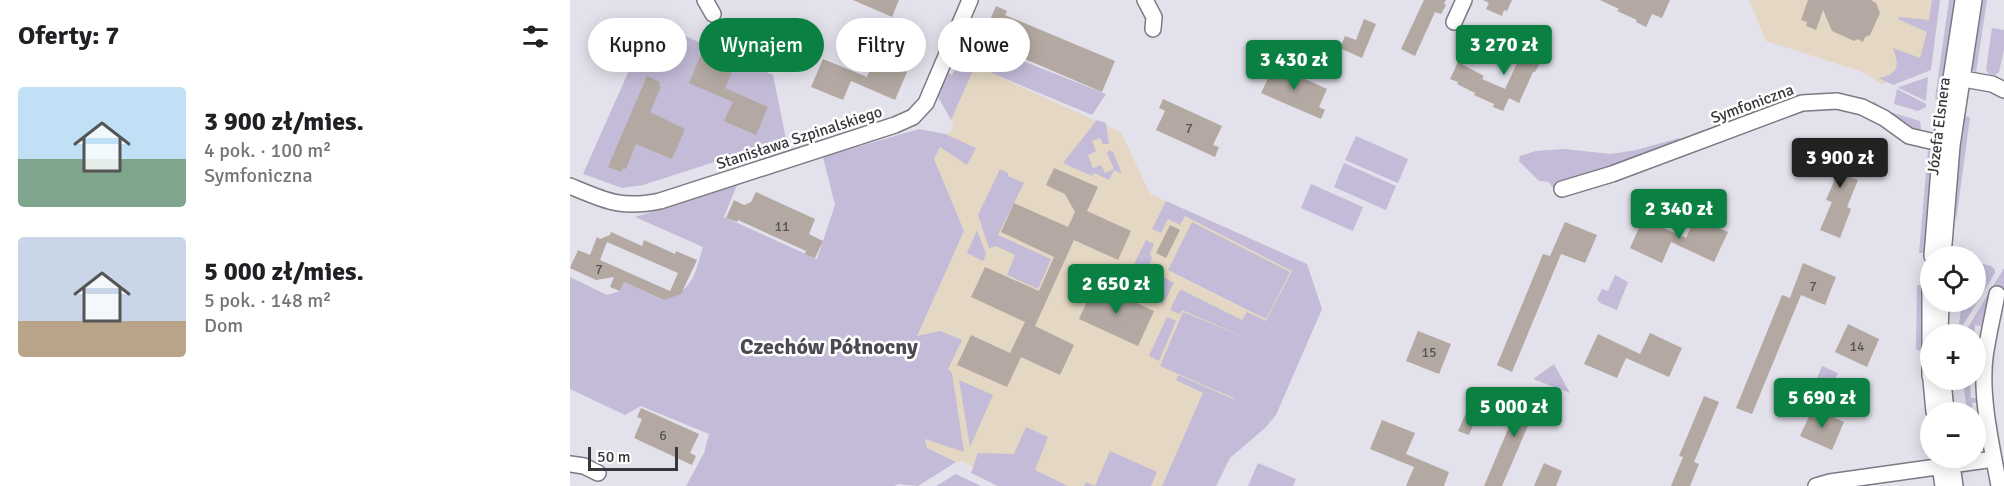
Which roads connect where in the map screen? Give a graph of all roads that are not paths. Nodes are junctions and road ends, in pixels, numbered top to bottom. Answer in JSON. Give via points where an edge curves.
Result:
{"nodes":[{"id":1,"x":705,"y":0,"type":"edge"},
{"id":2,"x":970,"y":0,"type":"edge"},
{"id":3,"x":1145,"y":0,"type":"edge"},
{"id":4,"x":1464,"y":0,"type":"edge"},
{"id":5,"x":1963,"y":0,"type":"edge"},
{"id":6,"x":1974,"y":0,"type":"edge"},
{"id":7,"x":713,"y":14,"type":"dead end"},
{"id":8,"x":1454,"y":22,"type":"dead end"},
{"id":9,"x":1153,"y":29,"type":"dead end"},
{"id":10,"x":1956,"y":78,"type":"junction"},
{"id":11,"x":2003,"y":86,"type":"edge"},
{"id":12,"x":1947,"y":145,"type":"junction"},
{"id":13,"x":570,"y":186,"type":"edge"},
{"id":14,"x":1562,"y":189,"type":"dead end"},
{"id":15,"x":1933,"y":246,"type":"edge"},
{"id":16,"x":1943,"y":246,"type":"edge"},
{"id":17,"x":1997,"y":294,"type":"dead end"},
{"id":18,"x":1986,"y":459,"type":"edge"},
{"id":19,"x":1994,"y":459,"type":"junction"},
{"id":20,"x":570,"y":464,"type":"edge"},
{"id":21,"x":1920,"y":466,"type":"edge"},
{"id":22,"x":1944,"y":468,"type":"edge"},
{"id":23,"x":1948,"y":468,"type":"edge"},
{"id":24,"x":598,"y":473,"type":"dead end"},
{"id":25,"x":1816,"y":486,"type":"edge"},
{"id":26,"x":1943,"y":486,"type":"edge"},
{"id":27,"x":1955,"y":486,"type":"edge"},
{"id":28,"x":1999,"y":486,"type":"edge"}],
"edges":[{"from":1,"to":7,"type":"street"},
{"from":2,"to":13,"type":"street","name":"Stanisława Szpinalskiego","via":[[931,95],[913,117],[660,201],[625,205]]},
{"from":3,"to":9,"type":"street","via":[[1154,17]]},
{"from":4,"to":8,"type":"street"},
{"from":5,"to":10,"type":"street","name":"Józefa Elsnera"},
{"from":6,"to":10,"type":"street","name":"Józefa Elsnera"},
{"from":10,"to":11,"type":"street"},
{"from":10,"to":12,"type":"street","name":"Józefa Elsnera"},
{"from":12,"to":14,"type":"street","name":"Symfoniczna","via":[[1909,136],[1862,107],[1837,101],[1802,103]]},
{"from":12,"to":15,"type":"street","name":"Józefa Elsnera"},
{"from":12,"to":16,"type":"street","name":"Józefa Elsnera"},
{"from":17,"to":19,"type":"street","via":[[1984,372]]},
{"from":18,"to":19,"type":"street"},
{"from":19,"to":28,"type":"street"},
{"from":20,"to":24,"type":"street"},
{"from":21,"to":25,"type":"street"},
{"from":22,"to":26,"type":"street"},
{"from":23,"to":27,"type":"street"}]}
